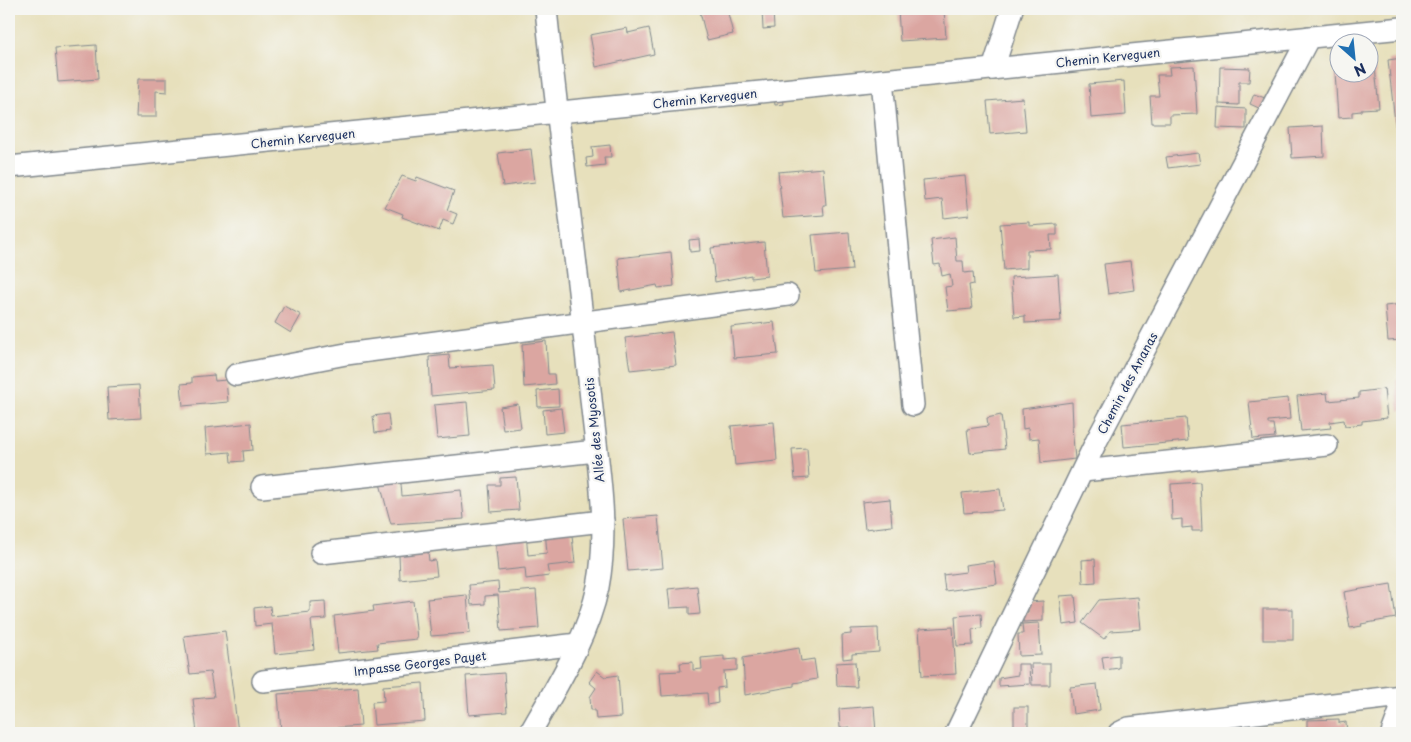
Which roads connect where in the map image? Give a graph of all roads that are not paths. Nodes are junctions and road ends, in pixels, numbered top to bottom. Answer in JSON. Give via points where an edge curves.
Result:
{"nodes":[{"id":1,"x":546,"y":9,"type":"edge"},
{"id":2,"x":1012,"y":9,"type":"edge"},
{"id":3,"x":1402,"y":28,"type":"edge"},
{"id":4,"x":1309,"y":37,"type":"junction"},
{"id":5,"x":993,"y":69,"type":"junction"},
{"id":6,"x":882,"y":80,"type":"junction"},
{"id":7,"x":557,"y":112,"type":"junction"},
{"id":8,"x":9,"y":167,"type":"edge"},
{"id":9,"x":788,"y":295,"type":"dead end"},
{"id":10,"x":583,"y":323,"type":"junction"},
{"id":11,"x":236,"y":375,"type":"dead end"},
{"id":12,"x":913,"y":405,"type":"dead end"},
{"id":13,"x":1327,"y":445,"type":"dead end"},
{"id":14,"x":596,"y":451,"type":"junction"},
{"id":15,"x":1083,"y":471,"type":"junction"},
{"id":16,"x":262,"y":487,"type":"dead end"},
{"id":17,"x":603,"y":521,"type":"junction"},
{"id":18,"x":321,"y":553,"type":"dead end"},
{"id":19,"x":578,"y":644,"type":"junction"},
{"id":20,"x":263,"y":681,"type":"dead end"},
{"id":21,"x":1402,"y":696,"type":"edge"},
{"id":22,"x":1402,"y":706,"type":"edge"},
{"id":23,"x":530,"y":733,"type":"edge"},
{"id":24,"x":956,"y":733,"type":"edge"},
{"id":25,"x":1119,"y":733,"type":"edge"},
{"id":26,"x":1392,"y":733,"type":"edge"}],
"edges":[{"from":1,"to":7,"type":"street","name":"Allée des Myosotis"},
{"from":2,"to":5,"type":"street"},
{"from":3,"to":4,"type":"street","name":"Chemin Kerveguen"},
{"from":4,"to":5,"type":"street","name":"Chemin Kerveguen"},
{"from":4,"to":15,"type":"street","name":"Chemin des Ananas"},
{"from":5,"to":6,"type":"street","name":"Chemin Kerveguen"},
{"from":6,"to":7,"type":"street","name":"Chemin Kerveguen"},
{"from":6,"to":12,"type":"street"},
{"from":7,"to":8,"type":"street","name":"Chemin Kerveguen"},
{"from":7,"to":10,"type":"street","name":"Allée des Myosotis"},
{"from":9,"to":10,"type":"street"},
{"from":10,"to":11,"type":"street","via":[[346,354]]},
{"from":10,"to":14,"type":"street","name":"Allée des Myosotis"},
{"from":13,"to":15,"type":"street"},
{"from":14,"to":16,"type":"street"},
{"from":14,"to":17,"type":"street","name":"Allée des Myosotis"},
{"from":15,"to":24,"type":"street","name":"Chemin des Ananas"},
{"from":17,"to":18,"type":"street"},
{"from":17,"to":19,"type":"street","name":"Allée des Myosotis","via":[[604,553],[597,589]]},
{"from":19,"to":20,"type":"street","name":"Impasse Georges Payet"},
{"from":19,"to":23,"type":"street","name":"Allée des Myosotis"},
{"from":21,"to":25,"type":"street","via":[[1130,728]]},
{"from":22,"to":26,"type":"street"}]}
